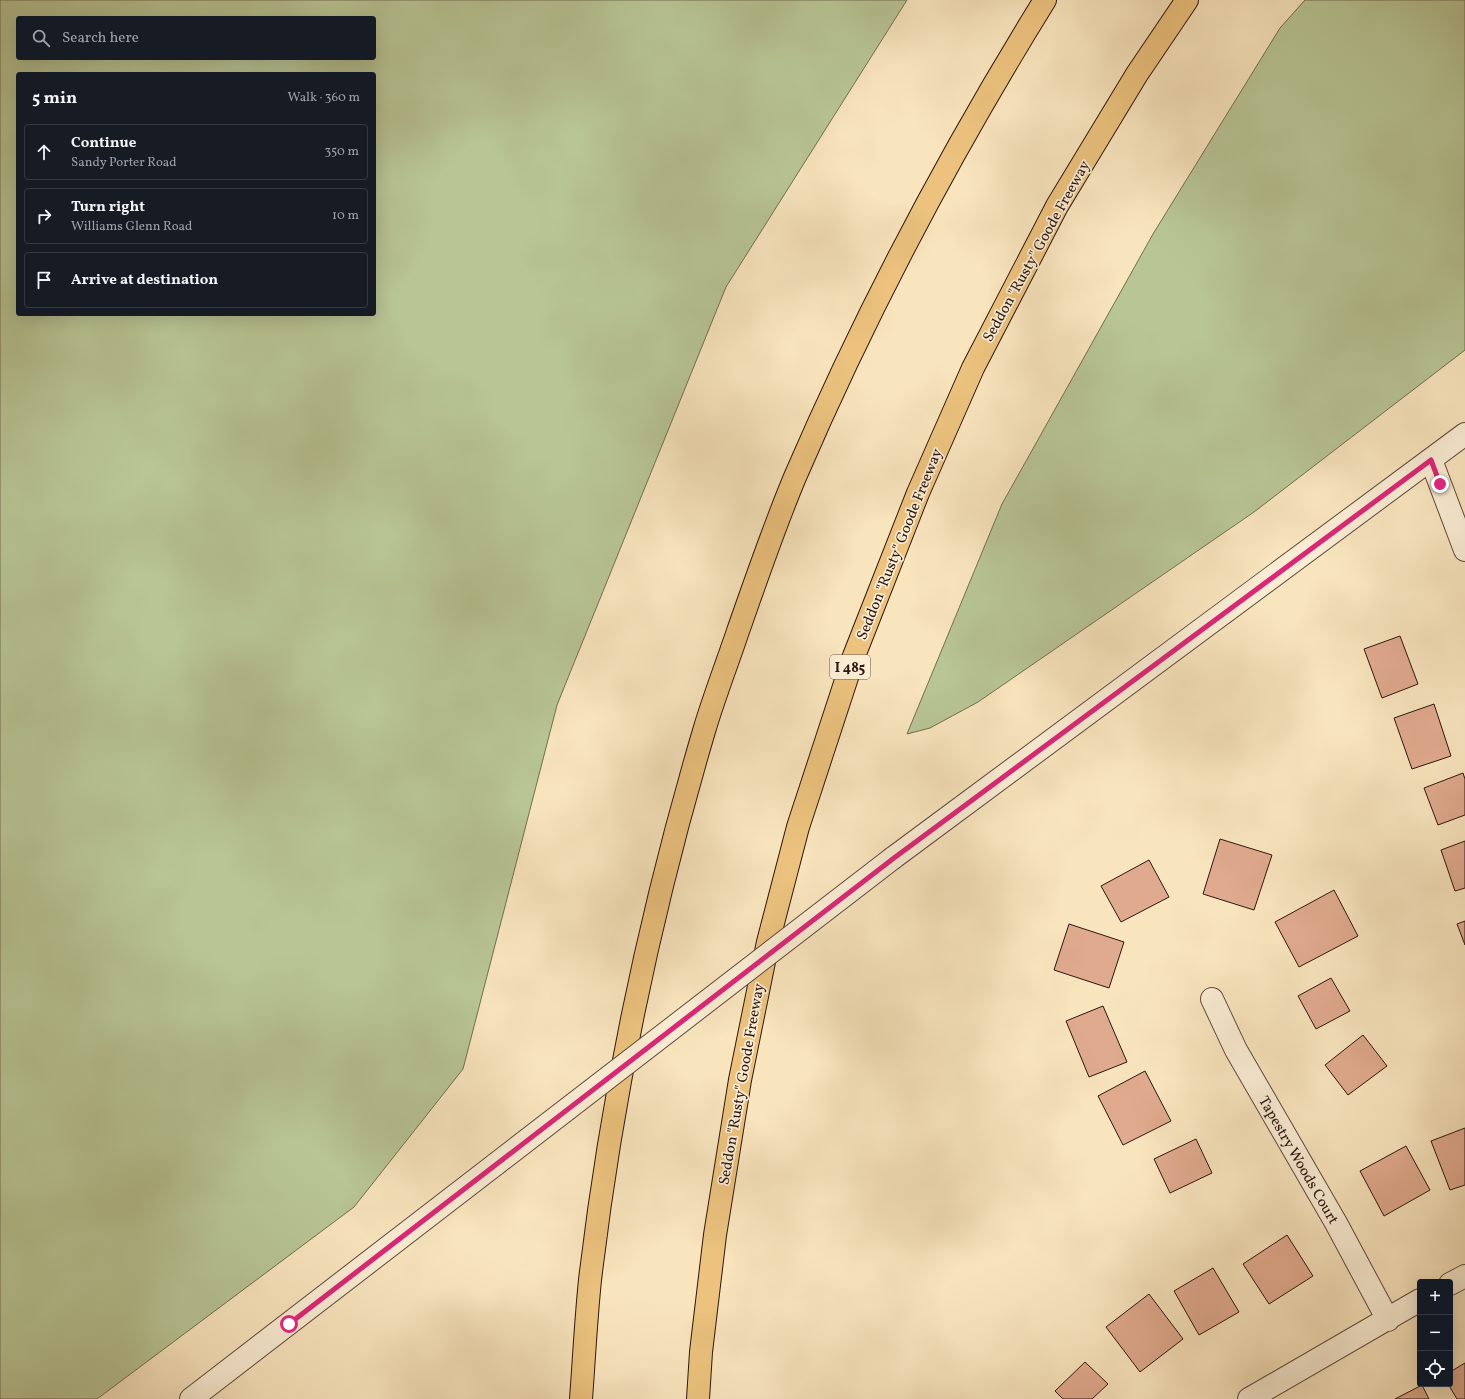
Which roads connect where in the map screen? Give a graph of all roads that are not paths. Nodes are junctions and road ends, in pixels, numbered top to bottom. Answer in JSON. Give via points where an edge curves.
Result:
{"nodes":[{"id":1,"x":1045,"y":0,"type":"edge"},
{"id":2,"x":1187,"y":0,"type":"edge"},
{"id":3,"x":1465,"y":434,"type":"edge"},
{"id":4,"x":1431,"y":460,"type":"junction"},
{"id":5,"x":1465,"y":550,"type":"edge"},
{"id":6,"x":1212,"y":999,"type":"dead end"},
{"id":7,"x":1465,"y":1276,"type":"edge"},
{"id":8,"x":1453,"y":1282,"type":"edge"},
{"id":9,"x":1417,"y":1302,"type":"edge"},
{"id":10,"x":1388,"y":1320,"type":"junction"},
{"id":11,"x":191,"y":1399,"type":"edge"},
{"id":12,"x":581,"y":1399,"type":"edge"},
{"id":13,"x":698,"y":1399,"type":"edge"},
{"id":14,"x":1249,"y":1399,"type":"edge"}],
"edges":[{"from":1,"to":12,"type":"highway","via":[[934,189],[862,330],[794,479],[705,728],[660,892],[629,1032],[607,1156],[590,1282]]},
{"from":2,"to":13,"type":"highway","name":"Seddon \"Rusty\" Goode Freeway","number":"I 485","via":[[1137,74],[1057,206],[973,368],[918,493],[854,656],[798,827],[768,942],[740,1080],[715,1236]]},
{"from":3,"to":4,"type":"street"},
{"from":4,"to":5,"type":"street"},
{"from":4,"to":11,"type":"street","bridge":true,"via":[[894,858]]},
{"from":6,"to":10,"type":"street","name":"Tapestry Woods Court","via":[[1236,1050],[1336,1223]]},
{"from":7,"to":8,"type":"street"},
{"from":9,"to":10,"type":"street"},
{"from":10,"to":14,"type":"street"}]}
